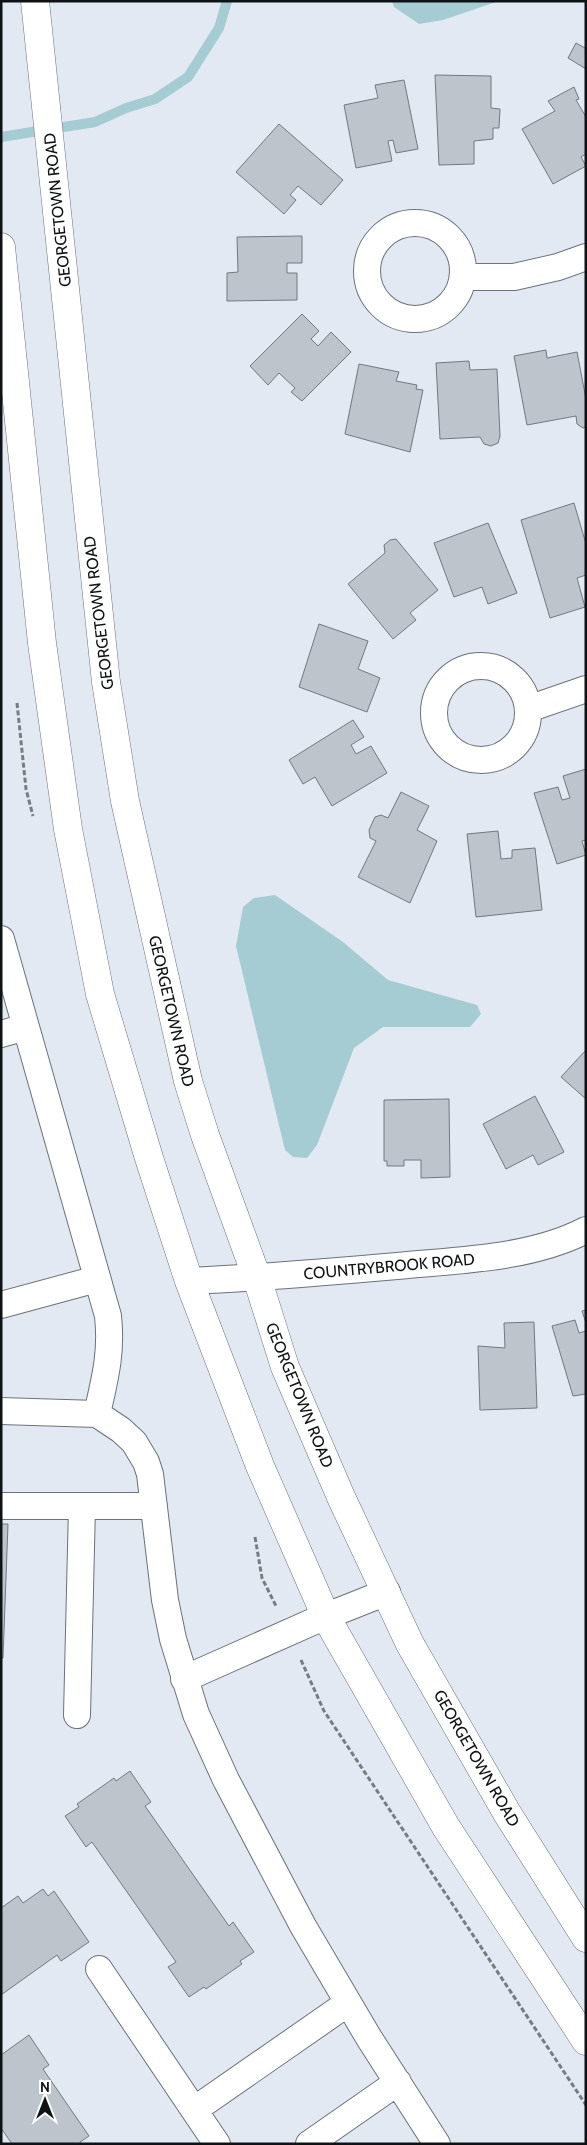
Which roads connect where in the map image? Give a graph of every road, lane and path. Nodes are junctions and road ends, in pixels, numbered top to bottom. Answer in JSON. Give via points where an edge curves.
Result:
{"nodes":[{"id":1,"x":36,"y":9,"type":"edge"},
{"id":2,"x":1,"y":246,"type":"edge"},
{"id":3,"x":586,"y":257,"type":"edge"},
{"id":4,"x":464,"y":277,"type":"dead end"},
{"id":5,"x":586,"y":689,"type":"edge"},
{"id":6,"x":528,"y":709,"type":"dead end"},
{"id":7,"x":1,"y":939,"type":"edge"},
{"id":8,"x":26,"y":1027,"type":"junction"},
{"id":9,"x":1,"y":1034,"type":"edge"},
{"id":10,"x":586,"y":1230,"type":"edge"},
{"id":11,"x":257,"y":1278,"type":"junction"},
{"id":12,"x":97,"y":1279,"type":"junction"},
{"id":13,"x":189,"y":1281,"type":"junction"},
{"id":14,"x":1,"y":1305,"type":"edge"},
{"id":15,"x":1,"y":1411,"type":"edge"},
{"id":16,"x":97,"y":1414,"type":"junction"},
{"id":17,"x":1,"y":1506,"type":"edge"},
{"id":18,"x":82,"y":1506,"type":"junction"},
{"id":19,"x":154,"y":1506,"type":"junction"},
{"id":20,"x":262,"y":1578,"type":"dead end"},
{"id":21,"x":387,"y":1592,"type":"junction"},
{"id":22,"x":326,"y":1617,"type":"junction"},
{"id":23,"x":289,"y":1633,"type":"junction"},
{"id":24,"x":184,"y":1679,"type":"junction"},
{"id":25,"x":77,"y":1715,"type":"dead end"},
{"id":26,"x":586,"y":1938,"type":"edge"},
{"id":27,"x":99,"y":1969,"type":"dead end"},
{"id":28,"x":348,"y":2003,"type":"junction"},
{"id":29,"x":586,"y":2041,"type":"edge"},
{"id":30,"x":398,"y":2082,"type":"junction"},
{"id":31,"x":586,"y":2105,"type":"edge"},
{"id":32,"x":194,"y":2110,"type":"junction"},
{"id":33,"x":217,"y":2144,"type":"edge"},
{"id":34,"x":309,"y":2144,"type":"edge"},
{"id":35,"x":437,"y":2144,"type":"edge"}],
"edges":[{"from":1,"to":11,"type":"main road","name":"GEORGETOWN ROAD","via":[[91,557],[125,801],[188,1081]]},
{"from":2,"to":13,"type":"main road","via":[[38,604],[68,829],[100,994]]},
{"from":3,"to":4,"type":"street","via":[[514,277]]},
{"from":5,"to":6,"type":"street"},
{"from":7,"to":8,"type":"street"},
{"from":8,"to":9,"type":"street"},
{"from":8,"to":12,"type":"street"},
{"from":10,"to":11,"type":"street","name":"COUNTRYBROOK ROAD","via":[[536,1248],[482,1258]]},
{"from":11,"to":13,"type":"street","name":"COUNTRYBROOK ROAD"},
{"from":11,"to":21,"type":"main road","name":"GEORGETOWN ROAD","via":[[285,1367],[341,1497]]},
{"from":12,"to":14,"type":"street"},
{"from":12,"to":16,"type":"street","via":[[108,1316],[110,1338]]},
{"from":13,"to":22,"type":"main road","via":[[260,1466]]},
{"from":15,"to":16,"type":"street"},
{"from":16,"to":19,"type":"street","via":[[134,1442],[148,1469]]},
{"from":17,"to":18,"type":"street"},
{"from":18,"to":19,"type":"street"},
{"from":18,"to":25,"type":"street"},
{"from":19,"to":24,"type":"street","via":[[165,1600]]},
{"from":20,"to":23,"type":"path"},
{"from":21,"to":22,"type":"street"},
{"from":21,"to":26,"type":"main road","name":"GEORGETOWN ROAD","via":[[410,1644],[507,1813]]},
{"from":22,"to":23,"type":"street"},
{"from":22,"to":29,"type":"main road","via":[[446,1827]]},
{"from":23,"to":24,"type":"street"},
{"from":23,"to":31,"type":"path","via":[[324,1711]]},
{"from":24,"to":28,"type":"street","via":[[226,1780],[303,1926]]},
{"from":27,"to":32,"type":"street"},
{"from":28,"to":30,"type":"street"},
{"from":28,"to":32,"type":"street"},
{"from":30,"to":34,"type":"street"},
{"from":30,"to":35,"type":"street"},
{"from":32,"to":33,"type":"street"}]}
